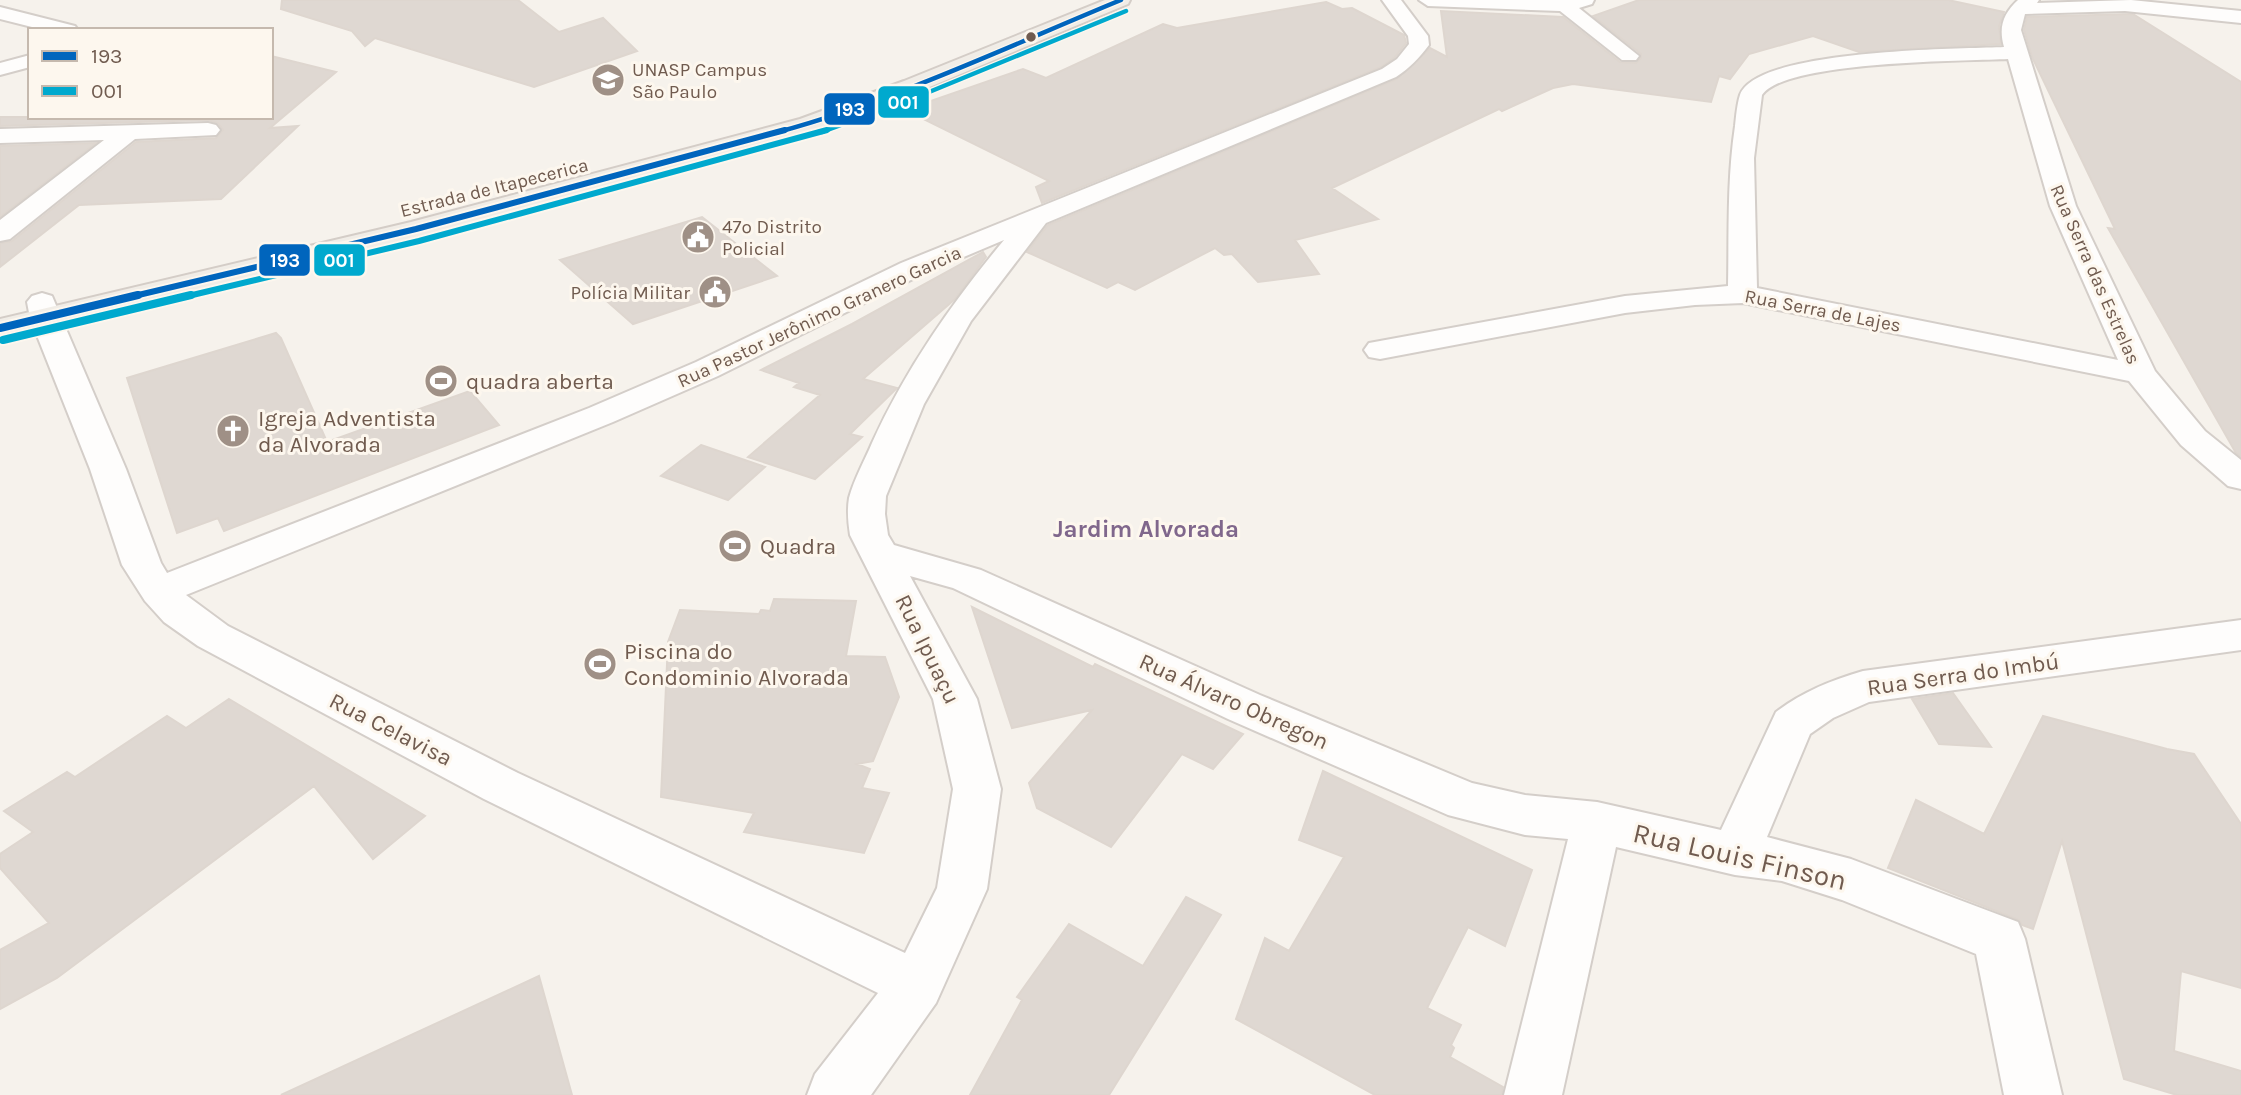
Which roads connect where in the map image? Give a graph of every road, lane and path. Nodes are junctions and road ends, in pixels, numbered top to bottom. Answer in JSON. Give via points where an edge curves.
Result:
{"nodes":[{"id":1,"x":1121,"y":0,"type":"edge"},
{"id":2,"x":1391,"y":0,"type":"edge"},
{"id":3,"x":1428,"y":0,"type":"edge"},
{"id":4,"x":1585,"y":0,"type":"edge"},
{"id":5,"x":2180,"y":0,"type":"edge"},
{"id":6,"x":2023,"y":5,"type":"edge"},
{"id":7,"x":1564,"y":6,"type":"junction"},
{"id":8,"x":0,"y":13,"type":"edge"},
{"id":9,"x":2241,"y":17,"type":"edge"},
{"id":10,"x":60,"y":28,"type":"edge"},
{"id":11,"x":2015,"y":53,"type":"junction"},
{"id":12,"x":1629,"y":56,"type":"dead end"},
{"id":13,"x":28,"y":62,"type":"edge"},
{"id":14,"x":0,"y":69,"type":"edge"},
{"id":15,"x":122,"y":127,"type":"edge"},
{"id":16,"x":208,"y":130,"type":"dead end"},
{"id":17,"x":0,"y":136,"type":"edge"},
{"id":18,"x":1036,"y":220,"type":"junction"},
{"id":19,"x":0,"y":233,"type":"edge"},
{"id":20,"x":1742,"y":294,"type":"junction"},
{"id":21,"x":44,"y":310,"type":"junction"},
{"id":22,"x":0,"y":313,"type":"edge"},
{"id":23,"x":0,"y":328,"type":"edge"},
{"id":24,"x":1380,"y":351,"type":"dead end"},
{"id":25,"x":2140,"y":373,"type":"junction"},
{"id":26,"x":2241,"y":478,"type":"edge"},
{"id":27,"x":879,"y":554,"type":"junction"},
{"id":28,"x":159,"y":591,"type":"junction"},
{"id":29,"x":2241,"y":635,"type":"edge"},
{"id":30,"x":1597,"y":822,"type":"junction"},
{"id":31,"x":1735,"y":854,"type":"junction"},
{"id":32,"x":917,"y":985,"type":"junction"},
{"id":33,"x":836,"y":1095,"type":"edge"},
{"id":34,"x":1533,"y":1095,"type":"edge"},
{"id":35,"x":2033,"y":1095,"type":"edge"}],
"edges":[{"from":1,"to":21,"type":"main road","name":"Estrada de Itapecerica","via":[[808,124],[428,225]]},
{"from":2,"to":18,"type":"street","name":"Rua Pastor Jerônimo Granero Garcia","via":[[1418,36],[1419,45],[1389,73]]},
{"from":3,"to":7,"type":"street"},
{"from":4,"to":7,"type":"street"},
{"from":5,"to":9,"type":"street"},
{"from":6,"to":9,"type":"street","via":[[2125,5]]},
{"from":6,"to":11,"type":"street","name":"Rua Serra das Estrelas","via":[[2010,24]]},
{"from":7,"to":12,"type":"street"},
{"from":8,"to":10,"type":"street"},
{"from":11,"to":20,"type":"street","via":[[1850,63],[1782,75],[1757,85],[1742,158]]},
{"from":11,"to":25,"type":"street","name":"Rua Serra das Estrelas","via":[[2063,206]]},
{"from":13,"to":14,"type":"street"},
{"from":15,"to":16,"type":"street"},
{"from":15,"to":17,"type":"street"},
{"from":15,"to":19,"type":"street"},
{"from":18,"to":27,"type":"street","name":"Rua Ipuaçu","via":[[954,326],[915,388],[869,496],[869,535]]},
{"from":18,"to":28,"type":"street","name":"Rua Pastor Jerônimo Granero Garcia","via":[[911,270],[601,415]]},
{"from":20,"to":24,"type":"street","name":"Rua Serra de Lajes","via":[[1631,303],[1443,335]]},
{"from":20,"to":25,"type":"street","name":"Rua Serra de Lajes"},
{"from":21,"to":22,"type":"main road","name":"Estrada de Itapecerica"},
{"from":21,"to":23,"type":"main road","name":"Estrada de Itapecerica"},
{"from":21,"to":28,"type":"street","name":"Rua Celavisa","via":[[142,565]]},
{"from":25,"to":26,"type":"street","name":"Rua Serra das Estrelas","via":[[2193,438]]},
{"from":27,"to":30,"type":"street","name":"Rua Álvaro Obregon","via":[[967,579],[1244,707],[1465,801],[1525,815]]},
{"from":27,"to":32,"type":"street","name":"Rua Ipuaçu","via":[[955,699],[977,789],[962,889]]},
{"from":28,"to":32,"type":"street","name":"Rua Celavisa","via":[[178,612],[213,636],[501,786]]},
{"from":29,"to":31,"type":"street","name":"Rua Serra do Imbú","via":[[1863,687],[1827,701],[1792,723]]},
{"from":30,"to":31,"type":"street","name":"Rua Louis Finson"},
{"from":30,"to":34,"type":"street"},
{"from":31,"to":35,"type":"street","name":"Rua Louis Finson","via":[[1782,860],[1851,881],[1999,939]]},
{"from":32,"to":33,"type":"street","name":"Rua Ipuaçu"}]}
